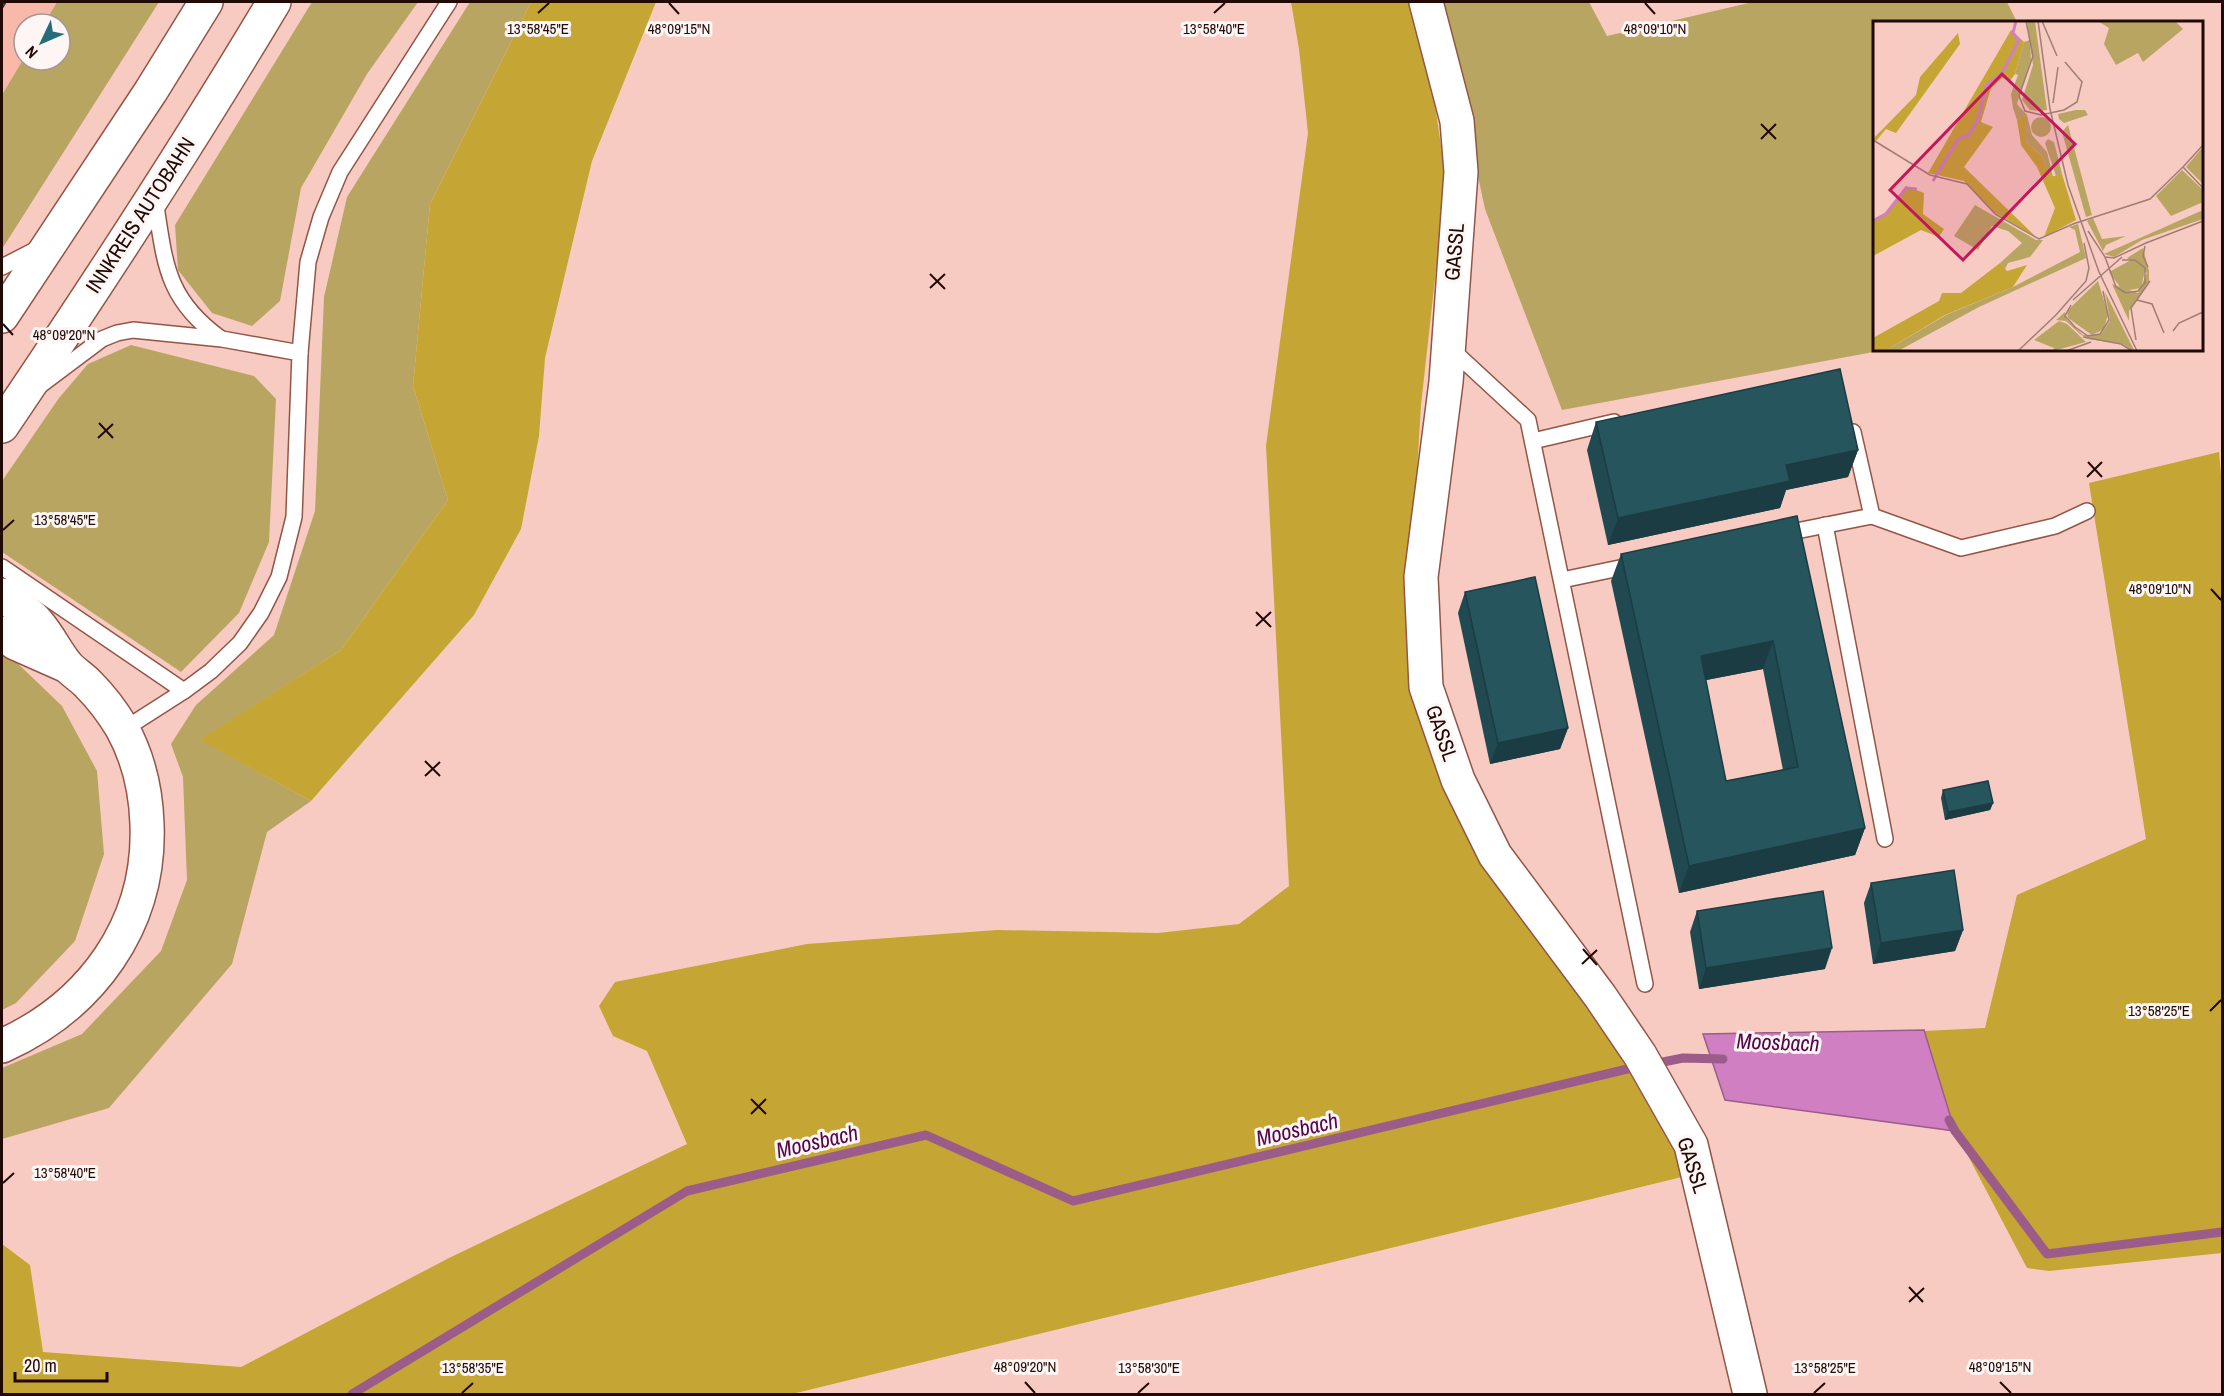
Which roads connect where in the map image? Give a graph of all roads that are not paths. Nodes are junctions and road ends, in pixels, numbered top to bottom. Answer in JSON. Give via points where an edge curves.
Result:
{"nodes":[{"id":1,"x":206,"y":2,"type":"edge"},
{"id":2,"x":274,"y":2,"type":"edge"},
{"id":3,"x":449,"y":2,"type":"edge"},
{"id":4,"x":1426,"y":2,"type":"edge"},
{"id":5,"x":154,"y":194,"type":"junction"},
{"id":6,"x":52,"y":241,"type":"junction"},
{"id":7,"x":2,"y":267,"type":"edge"},
{"id":8,"x":2,"y":316,"type":"edge"},
{"id":9,"x":222,"y":339,"type":"junction"},
{"id":10,"x":1447,"y":345,"type":"junction"},
{"id":11,"x":300,"y":353,"type":"junction"},
{"id":12,"x":10,"y":414,"type":"edge"},
{"id":13,"x":1850,"y":415,"type":"edge"},
{"id":14,"x":1631,"y":418,"type":"edge"},
{"id":15,"x":1533,"y":441,"type":"junction"},
{"id":16,"x":2086,"y":511,"type":"dead end"},
{"id":17,"x":1872,"y":516,"type":"junction"},
{"id":18,"x":1825,"y":525,"type":"junction"},
{"id":19,"x":1768,"y":537,"type":"edge"},
{"id":20,"x":1654,"y":561,"type":"edge"},
{"id":21,"x":2,"y":567,"type":"edge"},
{"id":22,"x":1562,"y":580,"type":"junction"},
{"id":23,"x":15,"y":595,"type":"edge"},
{"id":24,"x":2,"y":633,"type":"edge"},
{"id":25,"x":67,"y":666,"type":"junction"},
{"id":26,"x":184,"y":691,"type":"junction"},
{"id":27,"x":123,"y":730,"type":"junction"},
{"id":28,"x":1885,"y":839,"type":"dead end"},
{"id":29,"x":1645,"y":984,"type":"dead end"},
{"id":30,"x":2,"y":1046,"type":"edge"},
{"id":31,"x":1750,"y":1395,"type":"edge"}],
"edges":[{"from":1,"to":6,"type":"main road"},
{"from":2,"to":5,"type":"main road","name":"INNKREIS AUTOBAHN"},
{"from":3,"to":11,"type":"lane","via":[[340,172],[308,262]]},
{"from":4,"to":10,"type":"main road","name":"GASSL","via":[[1456,121],[1461,172]]},
{"from":5,"to":9,"type":"lane","via":[[165,265],[182,303]]},
{"from":5,"to":12,"type":"main road","name":"INNKREIS AUTOBAHN"},
{"from":6,"to":7,"type":"lane"},
{"from":6,"to":8,"type":"main road"},
{"from":9,"to":11,"type":"lane"},
{"from":9,"to":12,"type":"lane","via":[[133,330],[117,333],[102,339]]},
{"from":10,"to":15,"type":"lane","via":[[1528,420]]},
{"from":10,"to":31,"type":"main road","name":"GASSL","via":[[1446,381],[1421,577],[1426,687],[1458,780],[1495,855],[1600,996],[1646,1065],[1691,1145]]},
{"from":11,"to":26,"type":"lane","via":[[294,517],[279,577],[240,643]]},
{"from":13,"to":17,"type":"lane"},
{"from":14,"to":15,"type":"lane"},
{"from":15,"to":22,"type":"lane"},
{"from":16,"to":17,"type":"lane","via":[[2055,526],[1961,548]]},
{"from":17,"to":18,"type":"lane"},
{"from":18,"to":19,"type":"lane"},
{"from":18,"to":28,"type":"lane"},
{"from":20,"to":22,"type":"lane"},
{"from":21,"to":23,"type":"lane"},
{"from":22,"to":29,"type":"lane"},
{"from":23,"to":25,"type":"main road"},
{"from":23,"to":26,"type":"lane"},
{"from":24,"to":25,"type":"main road","via":[[15,643]]},
{"from":25,"to":27,"type":"main road","via":[[89,684]]},
{"from":26,"to":27,"type":"lane"},
{"from":27,"to":30,"type":"main road","via":[[141,779],[146,807],[146,861],[133,915],[110,957],[80,993],[41,1025]]}]}
